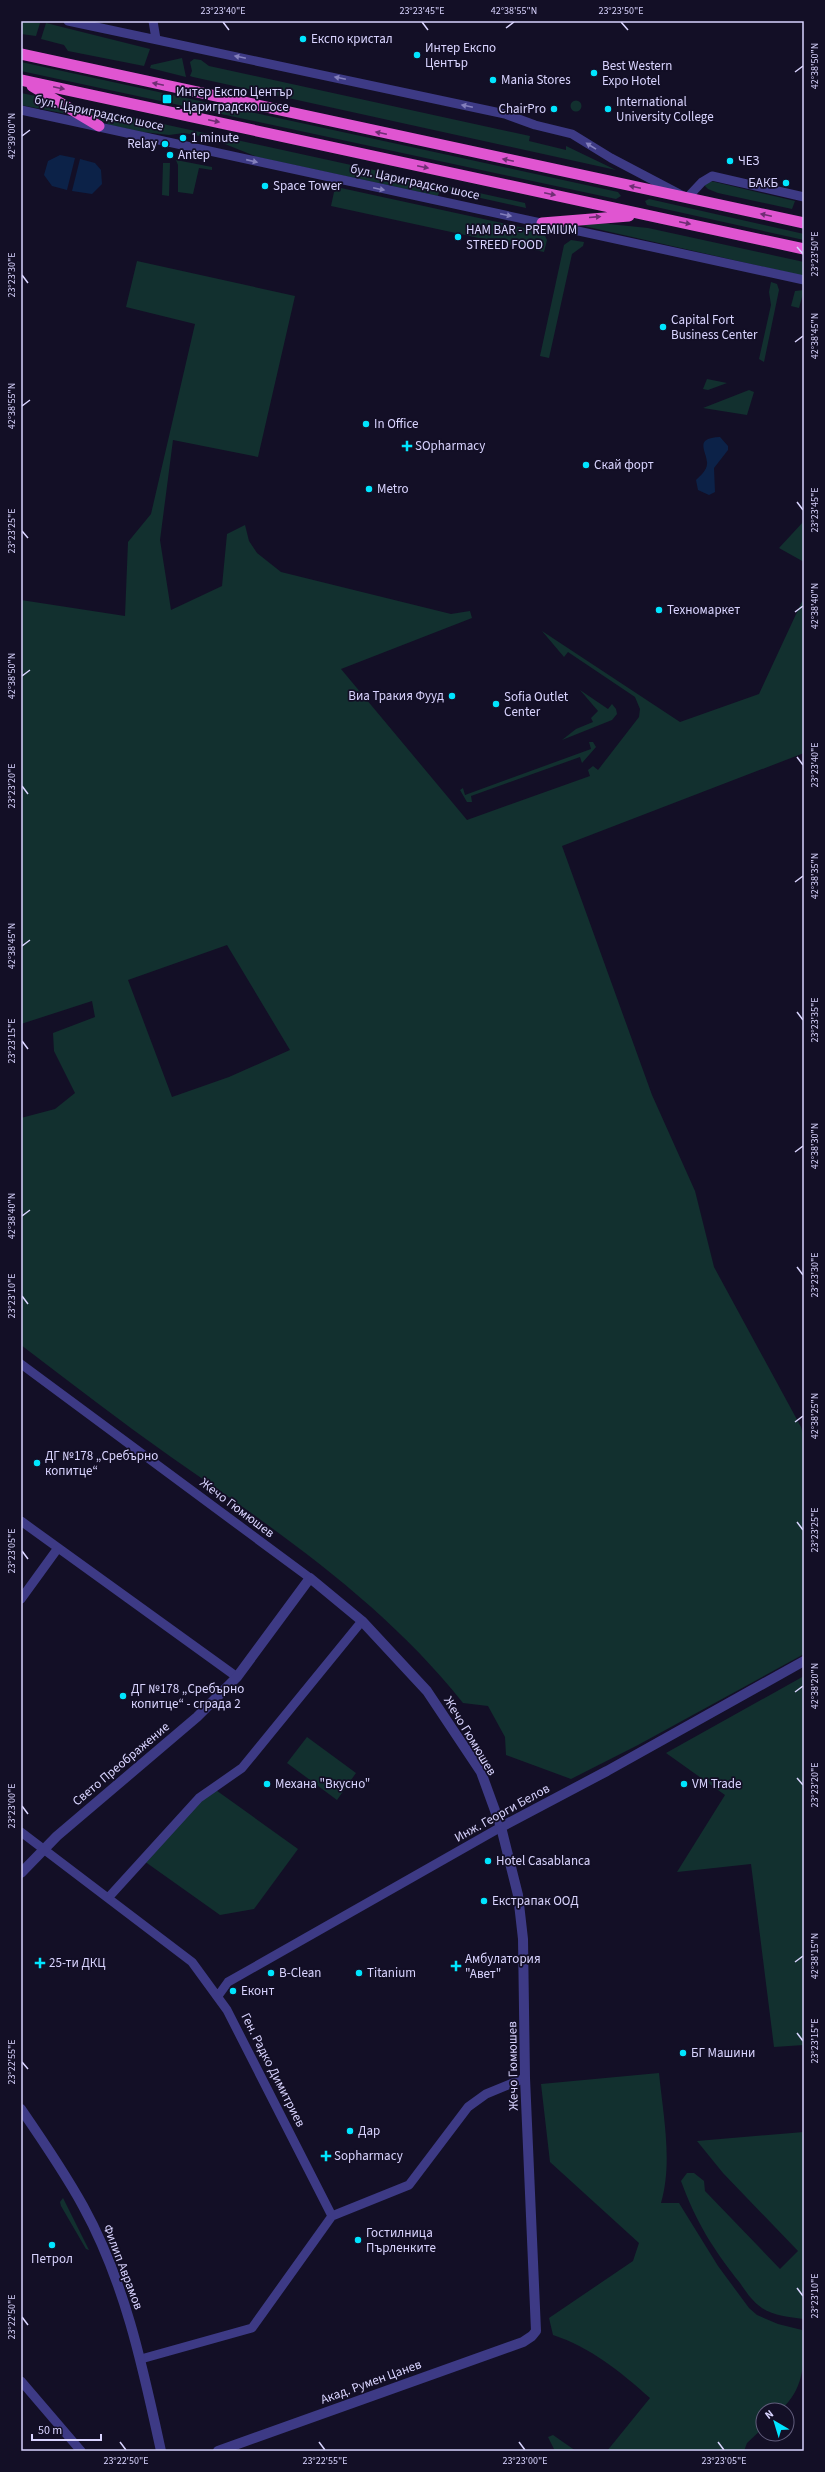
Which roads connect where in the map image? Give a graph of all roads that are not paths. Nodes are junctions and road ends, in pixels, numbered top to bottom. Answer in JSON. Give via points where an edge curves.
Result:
{"nodes":[{"id":1,"x":68,"y":21,"type":"edge"},
{"id":2,"x":153,"y":21,"type":"edge"},
{"id":3,"x":156,"y":39,"type":"junction"},
{"id":4,"x":21,"y":54,"type":"edge"},
{"id":5,"x":21,"y":80,"type":"edge"},
{"id":6,"x":21,"y":110,"type":"edge"},
{"id":7,"x":99,"y":126,"type":"junction"},
{"id":8,"x":804,"y":197,"type":"edge"},
{"id":9,"x":687,"y":198,"type":"junction"},
{"id":10,"x":647,"y":215,"type":"junction"},
{"id":11,"x":542,"y":223,"type":"junction"},
{"id":12,"x":804,"y":223,"type":"edge"},
{"id":13,"x":804,"y":249,"type":"edge"},
{"id":14,"x":804,"y":280,"type":"edge"},
{"id":15,"x":21,"y":1364,"type":"edge"},
{"id":16,"x":21,"y":1521,"type":"edge"},
{"id":17,"x":58,"y":1548,"type":"junction"},
{"id":18,"x":310,"y":1578,"type":"junction"},
{"id":19,"x":21,"y":1599,"type":"edge"},
{"id":20,"x":362,"y":1621,"type":"junction"},
{"id":21,"x":804,"y":1661,"type":"edge"},
{"id":22,"x":237,"y":1677,"type":"junction"},
{"id":23,"x":502,"y":1827,"type":"junction"},
{"id":24,"x":21,"y":1832,"type":"edge"},
{"id":25,"x":44,"y":1848,"type":"junction"},
{"id":26,"x":21,"y":1872,"type":"edge"},
{"id":27,"x":108,"y":1898,"type":"junction"},
{"id":28,"x":218,"y":1996,"type":"junction"},
{"id":29,"x":525,"y":2078,"type":"junction"},
{"id":30,"x":21,"y":2110,"type":"edge"},
{"id":31,"x":332,"y":2216,"type":"junction"},
{"id":32,"x":532,"y":2336,"type":"joint"},
{"id":33,"x":141,"y":2359,"type":"junction"},
{"id":34,"x":21,"y":2381,"type":"edge"},
{"id":35,"x":81,"y":2451,"type":"edge"},
{"id":36,"x":161,"y":2451,"type":"edge"},
{"id":37,"x":218,"y":2451,"type":"edge"}],
"edges":[{"from":1,"to":3,"type":"street"},
{"from":2,"to":3,"type":"street"},
{"from":9,"to":3,"type":"street","one_way":true,"via":[[611,158],[572,134],[505,114]]},
{"from":9,"to":4,"type":"highway","one_way":true},
{"from":5,"to":7,"type":"highway"},
{"from":5,"to":10,"type":"highway","name":"бул. Цариградско шосе","one_way":true},
{"from":6,"to":7,"type":"street","name":"бул. Цариградско шосе"},
{"from":7,"to":11,"type":"street","name":"бул. Цариградско шосе","one_way":true},
{"from":8,"to":9,"type":"street","via":[[712,176],[702,182]]},
{"from":12,"to":9,"type":"highway","one_way":true},
{"from":11,"to":10,"type":"highway","one_way":true,"via":[[604,216]]},
{"from":10,"to":13,"type":"highway","name":"бул. Цариградско шосе","one_way":true},
{"from":11,"to":14,"type":"street","name":"бул. Цариградско шосе"},
{"from":15,"to":18,"type":"street","name":"Жечо Гюмюшев"},
{"from":16,"to":17,"type":"street"},
{"from":17,"to":19,"type":"street"},
{"from":17,"to":22,"type":"street"},
{"from":18,"to":20,"type":"street","name":"Жечо Гюмюшев"},
{"from":18,"to":22,"type":"street","name":"Свето Преображение"},
{"from":20,"to":23,"type":"street","name":"Жечо Гюмюшев","via":[[428,1692],[455,1731],[481,1772]]},
{"from":20,"to":27,"type":"street","via":[[242,1768],[199,1798]]},
{"from":21,"to":23,"type":"street","name":"Инж. Георги Белов"},
{"from":22,"to":25,"type":"street","name":"Свето Преображение","via":[[197,1717]]},
{"from":23,"to":28,"type":"street","name":"Инж. Георги Белов","via":[[228,1982]]},
{"from":23,"to":29,"type":"street","name":"Жечо Гюмюшев","via":[[518,1895],[523,1940]]},
{"from":24,"to":25,"type":"street","name":"Ген. Радко Димитриев"},
{"from":25,"to":26,"type":"street","name":"Свето Преображение"},
{"from":25,"to":27,"type":"street","name":"Ген. Радко Димитриев"},
{"from":27,"to":28,"type":"street","name":"Ген. Радко Димитриев","via":[[192,1962]]},
{"from":28,"to":31,"type":"street","name":"Ген. Радко Димитриев","via":[[228,2010]]},
{"from":29,"to":31,"type":"street","via":[[486,2094],[468,2106],[409,2185]]},
{"from":29,"to":32,"type":"street","name":"Жечо Гюмюшев","via":[[537,2325]]},
{"from":30,"to":33,"type":"street","name":"Филип Аврамов","via":[[84,2207],[114,2274]]},
{"from":31,"to":33,"type":"street","via":[[252,2328]]},
{"from":32,"to":37,"type":"street","name":"Акад. Румен Цанев","via":[[523,2342]]},
{"from":33,"to":36,"type":"street","name":"Филип Аврамов"},
{"from":34,"to":35,"type":"street"}]}
